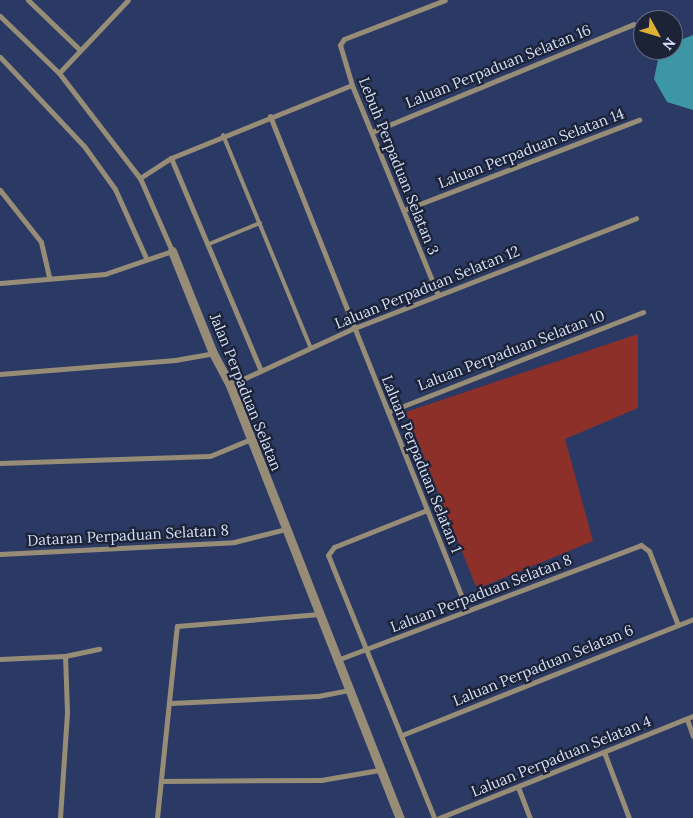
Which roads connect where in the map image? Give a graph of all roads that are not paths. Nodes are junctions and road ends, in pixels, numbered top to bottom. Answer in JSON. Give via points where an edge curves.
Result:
{"nodes":[{"id":1,"x":28,"y":0,"type":"edge"},
{"id":2,"x":128,"y":0,"type":"edge"},
{"id":3,"x":445,"y":0,"type":"edge"},
{"id":4,"x":0,"y":16,"type":"edge"},
{"id":5,"x":633,"y":24,"type":"edge"},
{"id":6,"x":80,"y":50,"type":"junction"},
{"id":7,"x":0,"y":57,"type":"edge"},
{"id":8,"x":59,"y":73,"type":"junction"},
{"id":9,"x":352,"y":85,"type":"junction"},
{"id":10,"x":270,"y":116,"type":"junction"},
{"id":11,"x":639,"y":120,"type":"dead end"},
{"id":12,"x":372,"y":132,"type":"junction"},
{"id":13,"x":223,"y":136,"type":"junction"},
{"id":14,"x":171,"y":158,"type":"junction"},
{"id":15,"x":140,"y":178,"type":"junction"},
{"id":16,"x":0,"y":190,"type":"edge"},
{"id":17,"x":404,"y":210,"type":"junction"},
{"id":18,"x":636,"y":218,"type":"dead end"},
{"id":19,"x":260,"y":223,"type":"junction"},
{"id":20,"x":209,"y":244,"type":"junction"},
{"id":21,"x":172,"y":252,"type":"junction"},
{"id":22,"x":146,"y":258,"type":"junction"},
{"id":23,"x":49,"y":277,"type":"junction"},
{"id":24,"x":0,"y":283,"type":"edge"},
{"id":25,"x":438,"y":295,"type":"junction"},
{"id":26,"x":643,"y":312,"type":"dead end"},
{"id":27,"x":352,"y":329,"type":"junction"},
{"id":28,"x":311,"y":348,"type":"junction"},
{"id":29,"x":213,"y":352,"type":"junction"},
{"id":30,"x":261,"y":371,"type":"junction"},
{"id":31,"x":0,"y":374,"type":"edge"},
{"id":32,"x":230,"y":385,"type":"junction"},
{"id":33,"x":388,"y":412,"type":"junction"},
{"id":34,"x":251,"y":440,"type":"junction"},
{"id":35,"x":0,"y":463,"type":"edge"},
{"id":36,"x":428,"y":510,"type":"junction"},
{"id":37,"x":286,"y":528,"type":"junction"},
{"id":38,"x":0,"y":554,"type":"edge"},
{"id":39,"x":468,"y":610,"type":"junction"},
{"id":40,"x":319,"y":614,"type":"junction"},
{"id":41,"x":693,"y":619,"type":"edge"},
{"id":42,"x":678,"y":625,"type":"junction"},
{"id":43,"x":99,"y":649,"type":"dead end"},
{"id":44,"x":368,"y":650,"type":"junction"},
{"id":45,"x":64,"y":656,"type":"junction"},
{"id":46,"x":0,"y":659,"type":"edge"},
{"id":47,"x":337,"y":660,"type":"junction"},
{"id":48,"x":348,"y":690,"type":"junction"},
{"id":49,"x":170,"y":703,"type":"junction"},
{"id":50,"x":693,"y":716,"type":"edge"},
{"id":51,"x":687,"y":719,"type":"junction"},
{"id":52,"x":402,"y":735,"type":"junction"},
{"id":53,"x":693,"y":736,"type":"edge"},
{"id":54,"x":604,"y":752,"type":"junction"},
{"id":55,"x":379,"y":770,"type":"junction"},
{"id":56,"x":162,"y":781,"type":"junction"},
{"id":57,"x":518,"y":786,"type":"junction"},
{"id":58,"x":60,"y":818,"type":"edge"},
{"id":59,"x":157,"y":818,"type":"edge"},
{"id":60,"x":400,"y":818,"type":"edge"},
{"id":61,"x":434,"y":818,"type":"edge"},
{"id":62,"x":439,"y":818,"type":"edge"},
{"id":63,"x":530,"y":818,"type":"edge"},
{"id":64,"x":629,"y":818,"type":"edge"}],
"edges":[{"from":1,"to":6,"type":"street"},
{"from":2,"to":6,"type":"street"},
{"from":3,"to":9,"type":"street","name":"Lebuh Perpaduan Selatan 3","via":[[344,39],[340,45]]},
{"from":4,"to":8,"type":"street","name":"Jalan Perpaduan Selatan"},
{"from":5,"to":12,"type":"street","name":"Laluan Perpaduan Selatan 16"},
{"from":6,"to":8,"type":"street"},
{"from":7,"to":22,"type":"street","via":[[84,146],[115,189]]},
{"from":8,"to":15,"type":"street","name":"Jalan Perpaduan Selatan"},
{"from":9,"to":10,"type":"street"},
{"from":9,"to":12,"type":"street","name":"Lebuh Perpaduan Selatan 3"},
{"from":10,"to":13,"type":"street"},
{"from":10,"to":27,"type":"street","name":"Laluan Perpaduan Selatan 1"},
{"from":11,"to":17,"type":"street","name":"Laluan Perpaduan Selatan 14"},
{"from":12,"to":17,"type":"street","name":"Lebuh Perpaduan Selatan 3"},
{"from":13,"to":14,"type":"street"},
{"from":13,"to":19,"type":"lane"},
{"from":14,"to":15,"type":"street"},
{"from":14,"to":20,"type":"street"},
{"from":15,"to":21,"type":"street","name":"Jalan Perpaduan Selatan"},
{"from":16,"to":23,"type":"street","via":[[41,242]]},
{"from":17,"to":25,"type":"street","name":"Lebuh Perpaduan Selatan 3"},
{"from":18,"to":25,"type":"street","name":"Laluan Perpaduan Selatan 12"},
{"from":19,"to":20,"type":"lane"},
{"from":19,"to":28,"type":"lane"},
{"from":20,"to":30,"type":"street"},
{"from":21,"to":22,"type":"street"},
{"from":21,"to":29,"type":"street","name":"Jalan Perpaduan Selatan"},
{"from":22,"to":23,"type":"street","via":[[105,274]]},
{"from":23,"to":24,"type":"street"},
{"from":25,"to":27,"type":"street","name":"Laluan Perpaduan Selatan 12"},
{"from":26,"to":33,"type":"street","name":"Laluan Perpaduan Selatan 10"},
{"from":27,"to":28,"type":"street","name":"Laluan Perpaduan Selatan 12"},
{"from":27,"to":33,"type":"street","name":"Laluan Perpaduan Selatan 1"},
{"from":28,"to":30,"type":"street","name":"Laluan Perpaduan Selatan 12"},
{"from":29,"to":31,"type":"street","via":[[175,360]]},
{"from":29,"to":32,"type":"street","name":"Jalan Perpaduan Selatan"},
{"from":30,"to":32,"type":"street","name":"Laluan Perpaduan Selatan 12"},
{"from":32,"to":34,"type":"street","name":"Jalan Perpaduan Selatan"},
{"from":33,"to":36,"type":"street","name":"Laluan Perpaduan Selatan 1"},
{"from":34,"to":35,"type":"street","via":[[210,456]]},
{"from":34,"to":37,"type":"street","name":"Jalan Perpaduan Selatan"},
{"from":36,"to":39,"type":"street","name":"Laluan Perpaduan Selatan 1"},
{"from":36,"to":44,"type":"street","via":[[329,552]]},
{"from":37,"to":38,"type":"street","name":"Dataran Perpaduan Selatan 8","via":[[234,542]]},
{"from":37,"to":40,"type":"street","name":"Jalan Perpaduan Selatan"},
{"from":39,"to":42,"type":"street","name":"Laluan Perpaduan Selatan 8","via":[[644,546],[649,550]]},
{"from":39,"to":44,"type":"street","name":"Laluan Perpaduan Selatan 8"},
{"from":40,"to":47,"type":"street","name":"Jalan Perpaduan Selatan"},
{"from":40,"to":49,"type":"street","via":[[182,624],[175,629]]},
{"from":41,"to":42,"type":"street","name":"Laluan Perpaduan Selatan 6"},
{"from":42,"to":52,"type":"street","name":"Laluan Perpaduan Selatan 6"},
{"from":43,"to":45,"type":"street"},
{"from":44,"to":47,"type":"street","name":"Laluan Perpaduan Selatan 8"},
{"from":44,"to":52,"type":"street"},
{"from":45,"to":46,"type":"street"},
{"from":45,"to":58,"type":"street","via":[[67,712]]},
{"from":47,"to":48,"type":"street","name":"Jalan Perpaduan Selatan"},
{"from":48,"to":49,"type":"street","via":[[318,696]]},
{"from":48,"to":55,"type":"street","name":"Jalan Perpaduan Selatan"},
{"from":49,"to":56,"type":"street"},
{"from":50,"to":51,"type":"street","name":"Laluan Perpaduan Selatan 4"},
{"from":51,"to":53,"type":"street"},
{"from":51,"to":54,"type":"street","name":"Laluan Perpaduan Selatan 4"},
{"from":52,"to":61,"type":"street"},
{"from":54,"to":57,"type":"street","name":"Laluan Perpaduan Selatan 4"},
{"from":54,"to":64,"type":"street"},
{"from":55,"to":56,"type":"street","via":[[321,780]]},
{"from":55,"to":60,"type":"street","name":"Jalan Perpaduan Selatan"},
{"from":56,"to":59,"type":"street"},
{"from":57,"to":62,"type":"street","name":"Laluan Perpaduan Selatan 4"},
{"from":57,"to":63,"type":"street"}]}
